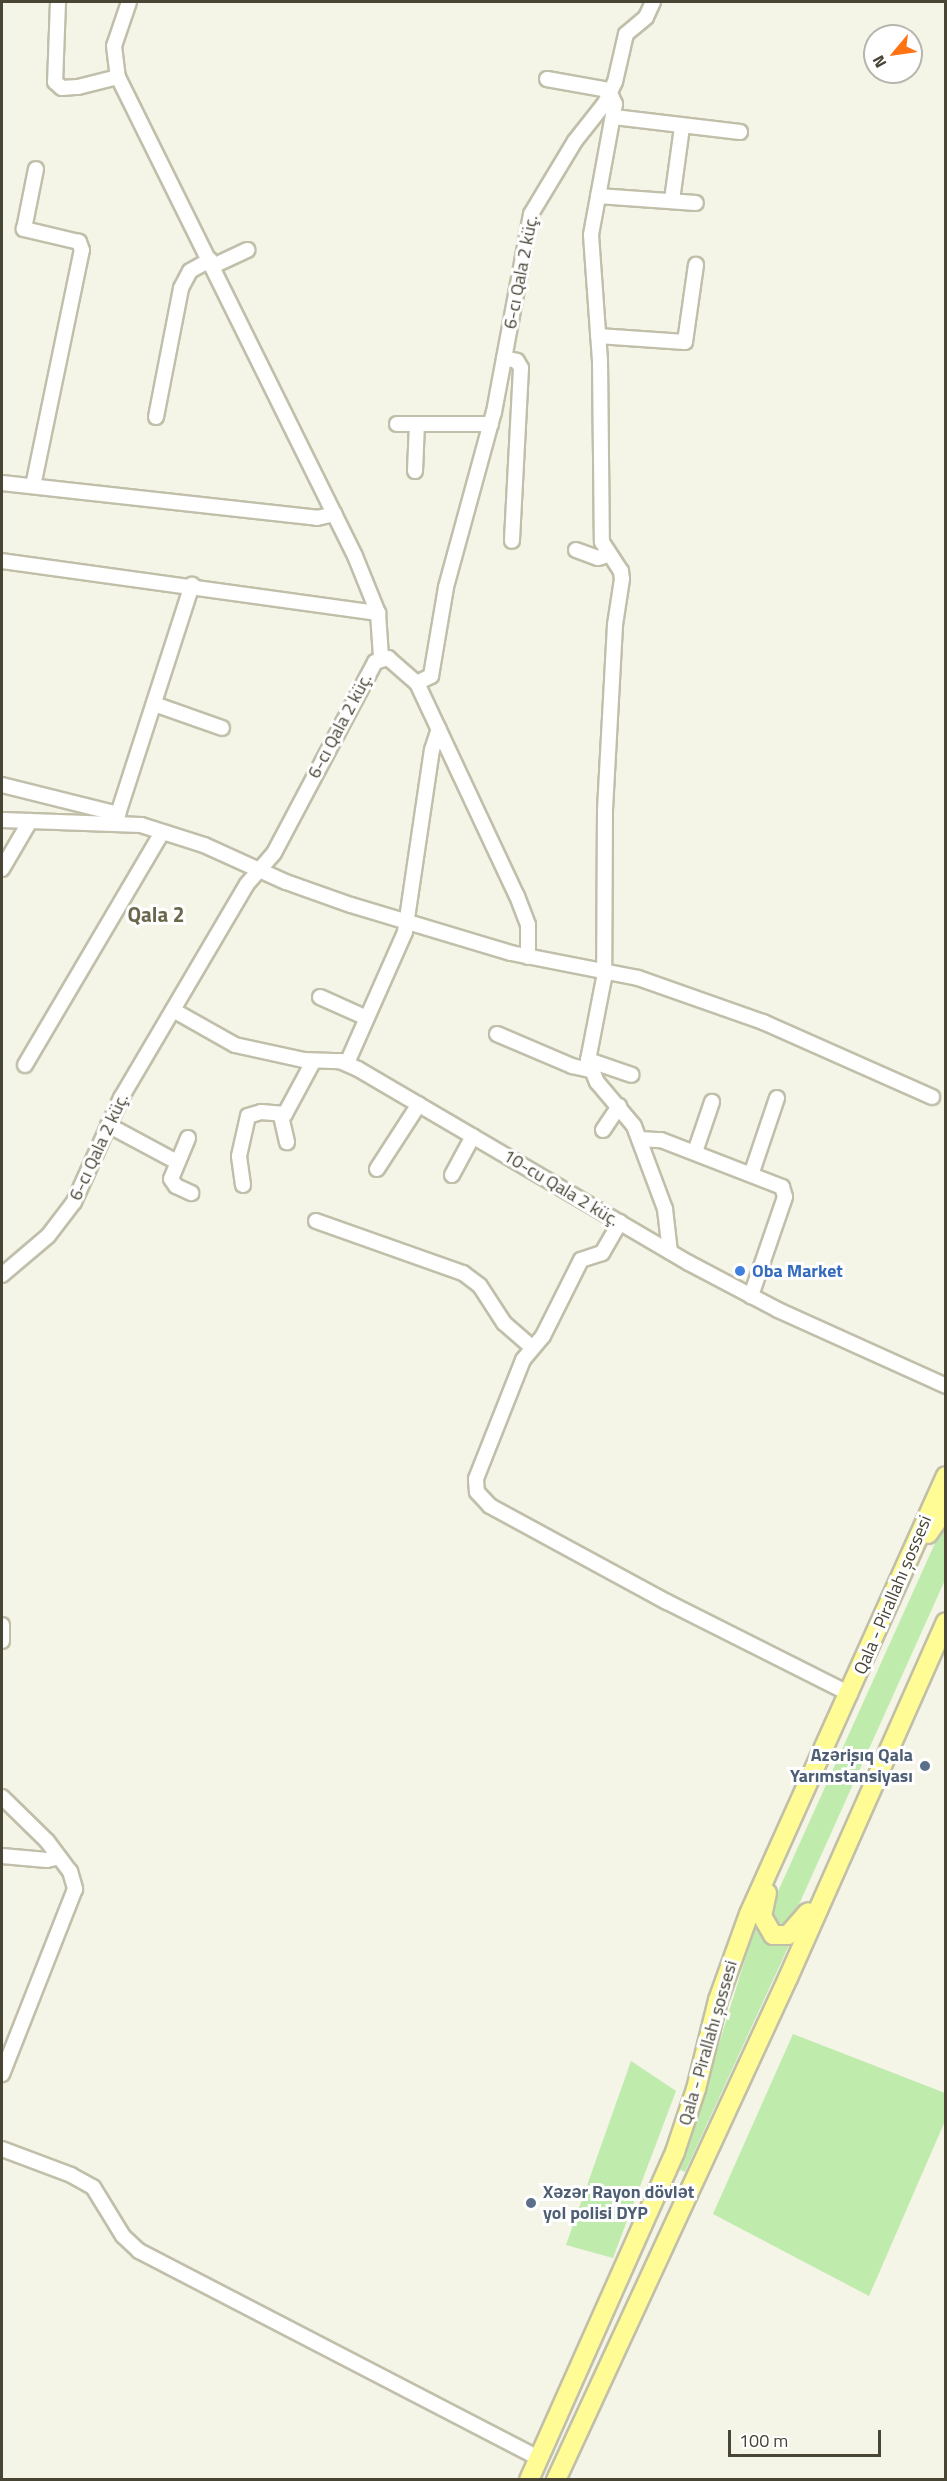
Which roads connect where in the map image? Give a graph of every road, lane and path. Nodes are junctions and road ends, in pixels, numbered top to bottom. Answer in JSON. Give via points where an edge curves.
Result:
{"nodes":[{"id":1,"x":58,"y":2,"type":"edge"},
{"id":2,"x":129,"y":2,"type":"edge"},
{"id":3,"x":653,"y":2,"type":"edge"},
{"id":4,"x":118,"y":77,"type":"junction"},
{"id":5,"x":548,"y":79,"type":"dead end"},
{"id":6,"x":610,"y":93,"type":"junction"},
{"id":7,"x":614,"y":117,"type":"junction"},
{"id":8,"x":682,"y":127,"type":"junction"},
{"id":9,"x":740,"y":132,"type":"dead end"},
{"id":10,"x":36,"y":169,"type":"dead end"},
{"id":11,"x":598,"y":196,"type":"junction"},
{"id":12,"x":672,"y":200,"type":"junction"},
{"id":13,"x":696,"y":203,"type":"dead end"},
{"id":14,"x":248,"y":250,"type":"dead end"},
{"id":15,"x":212,"y":263,"type":"junction"},
{"id":16,"x":696,"y":265,"type":"dead end"},
{"id":17,"x":598,"y":336,"type":"junction"},
{"id":18,"x":504,"y":358,"type":"junction"},
{"id":19,"x":156,"y":417,"type":"dead end"},
{"id":20,"x":397,"y":424,"type":"dead end"},
{"id":21,"x":417,"y":424,"type":"junction"},
{"id":22,"x":491,"y":424,"type":"junction"},
{"id":23,"x":415,"y":471,"type":"dead end"},
{"id":24,"x":2,"y":483,"type":"edge"},
{"id":25,"x":33,"y":486,"type":"junction"},
{"id":26,"x":335,"y":514,"type":"junction"},
{"id":27,"x":512,"y":541,"type":"dead end"},
{"id":28,"x":576,"y":550,"type":"dead end"},
{"id":29,"x":607,"y":555,"type":"junction"},
{"id":30,"x":2,"y":561,"type":"edge"},
{"id":31,"x":192,"y":585,"type":"junction"},
{"id":32,"x":378,"y":613,"type":"junction"},
{"id":33,"x":381,"y":657,"type":"junction"},
{"id":34,"x":417,"y":684,"type":"junction"},
{"id":35,"x":154,"y":704,"type":"junction"},
{"id":36,"x":222,"y":728,"type":"dead end"},
{"id":37,"x":439,"y":729,"type":"junction"},
{"id":38,"x":2,"y":785,"type":"edge"},
{"id":39,"x":117,"y":818,"type":"junction"},
{"id":40,"x":2,"y":820,"type":"edge"},
{"id":41,"x":30,"y":821,"type":"junction"},
{"id":42,"x":162,"y":832,"type":"junction"},
{"id":43,"x":2,"y":869,"type":"edge"},
{"id":44,"x":260,"y":870,"type":"junction"},
{"id":45,"x":407,"y":922,"type":"junction"},
{"id":46,"x":528,"y":957,"type":"junction"},
{"id":47,"x":604,"y":970,"type":"junction"},
{"id":48,"x":320,"y":997,"type":"dead end"},
{"id":49,"x":173,"y":1010,"type":"junction"},
{"id":50,"x":367,"y":1018,"type":"junction"},
{"id":51,"x":497,"y":1034,"type":"dead end"},
{"id":52,"x":313,"y":1062,"type":"junction"},
{"id":53,"x":346,"y":1063,"type":"junction"},
{"id":54,"x":25,"y":1065,"type":"dead end"},
{"id":55,"x":589,"y":1065,"type":"junction"},
{"id":56,"x":632,"y":1075,"type":"dead end"},
{"id":57,"x":932,"y":1097,"type":"dead end"},
{"id":58,"x":777,"y":1098,"type":"dead end"},
{"id":59,"x":712,"y":1102,"type":"dead end"},
{"id":60,"x":419,"y":1104,"type":"junction"},
{"id":61,"x":619,"y":1106,"type":"junction"},
{"id":62,"x":281,"y":1116,"type":"junction"},
{"id":63,"x":108,"y":1125,"type":"junction"},
{"id":64,"x":603,"y":1130,"type":"dead end"},
{"id":65,"x":473,"y":1136,"type":"junction"},
{"id":66,"x":188,"y":1138,"type":"dead end"},
{"id":67,"x":639,"y":1139,"type":"junction"},
{"id":68,"x":287,"y":1142,"type":"dead end"},
{"id":69,"x":695,"y":1152,"type":"junction"},
{"id":70,"x":177,"y":1162,"type":"junction"},
{"id":71,"x":377,"y":1169,"type":"dead end"},
{"id":72,"x":752,"y":1172,"type":"junction"},
{"id":73,"x":452,"y":1175,"type":"dead end"},
{"id":74,"x":243,"y":1185,"type":"dead end"},
{"id":75,"x":192,"y":1193,"type":"dead end"},
{"id":76,"x":316,"y":1221,"type":"dead end"},
{"id":77,"x":620,"y":1222,"type":"junction"},
{"id":78,"x":670,"y":1252,"type":"junction"},
{"id":79,"x":2,"y":1275,"type":"edge"},
{"id":80,"x":751,"y":1296,"type":"junction"},
{"id":81,"x":532,"y":1347,"type":"junction"},
{"id":82,"x":945,"y":1386,"type":"edge"},
{"id":83,"x":945,"y":1476,"type":"edge"},
{"id":84,"x":945,"y":1508,"type":"edge"},
{"id":85,"x":893,"y":1590,"type":"junction"},
{"id":86,"x":945,"y":1622,"type":"edge"},
{"id":87,"x":2,"y":1625,"type":"edge"},
{"id":88,"x":2,"y":1641,"type":"edge"},
{"id":89,"x":850,"y":1694,"type":"junction"},
{"id":90,"x":2,"y":1797,"type":"edge"},
{"id":91,"x":786,"y":1834,"type":"junction"},
{"id":92,"x":2,"y":1856,"type":"edge"},
{"id":93,"x":59,"y":1857,"type":"junction"},
{"id":94,"x":836,"y":1868,"type":"junction"},
{"id":95,"x":2,"y":2074,"type":"edge"},
{"id":96,"x":2,"y":2149,"type":"edge"},
{"id":97,"x":538,"y":2458,"type":"junction"},
{"id":98,"x":529,"y":2480,"type":"edge"},
{"id":99,"x":556,"y":2480,"type":"edge"}],
"edges":[{"from":1,"to":4,"type":"street","via":[[55,82],[62,87],[78,87]]},
{"from":2,"to":4,"type":"street","via":[[114,46]]},
{"from":3,"to":6,"type":"street","name":"6-cı Qala 2 küç.","via":[[646,17],[626,34]]},
{"from":4,"to":15,"type":"street"},
{"from":5,"to":6,"type":"street"},
{"from":6,"to":7,"type":"street"},
{"from":6,"to":18,"type":"street","name":"6-cı Qala 2 küç.","via":[[531,214]]},
{"from":7,"to":8,"type":"street"},
{"from":7,"to":11,"type":"street"},
{"from":8,"to":9,"type":"street"},
{"from":8,"to":12,"type":"street"},
{"from":10,"to":25,"type":"street","via":[[24,229],[79,242],[82,250]]},
{"from":11,"to":12,"type":"street"},
{"from":11,"to":17,"type":"street","via":[[591,223],[590,253]]},
{"from":12,"to":13,"type":"street"},
{"from":14,"to":15,"type":"street"},
{"from":15,"to":19,"type":"street","via":[[190,272],[182,288]]},
{"from":15,"to":26,"type":"street"},
{"from":16,"to":17,"type":"street","via":[[685,342]]},
{"from":17,"to":29,"type":"street","via":[[602,542]]},
{"from":18,"to":22,"type":"street","name":"6-cı Qala 2 küç."},
{"from":18,"to":27,"type":"street","via":[[517,361],[521,368]]},
{"from":20,"to":21,"type":"street"},
{"from":21,"to":22,"type":"street"},
{"from":21,"to":23,"type":"street"},
{"from":22,"to":34,"type":"street","name":"6-cı Qala 2 küç.","via":[[446,587],[433,671]]},
{"from":24,"to":25,"type":"street"},
{"from":25,"to":26,"type":"street","via":[[317,518]]},
{"from":26,"to":32,"type":"street"},
{"from":28,"to":29,"type":"street","via":[[598,558]]},
{"from":29,"to":47,"type":"street","via":[[617,566],[621,579],[612,658],[605,811]]},
{"from":30,"to":31,"type":"street"},
{"from":31,"to":32,"type":"street"},
{"from":31,"to":35,"type":"street"},
{"from":32,"to":33,"type":"street"},
{"from":33,"to":34,"type":"street","name":"6-cı Qala 2 küç.","via":[[394,662]]},
{"from":33,"to":44,"type":"street","name":"6-cı Qala 2 küç.","via":[[369,672],[274,853]]},
{"from":34,"to":37,"type":"street"},
{"from":35,"to":36,"type":"street"},
{"from":35,"to":39,"type":"street"},
{"from":37,"to":45,"type":"street","via":[[432,750]]},
{"from":37,"to":46,"type":"street","via":[[523,912],[528,925]]},
{"from":38,"to":39,"type":"street"},
{"from":39,"to":41,"type":"street","via":[[92,826]]},
{"from":39,"to":42,"type":"street"},
{"from":40,"to":41,"type":"street"},
{"from":41,"to":43,"type":"street"},
{"from":42,"to":44,"type":"street"},
{"from":42,"to":54,"type":"street"},
{"from":44,"to":45,"type":"street","via":[[318,894]]},
{"from":44,"to":49,"type":"street","name":"6-cı Qala 2 küç.","via":[[242,892]]},
{"from":45,"to":46,"type":"street"},
{"from":45,"to":50,"type":"street"},
{"from":46,"to":47,"type":"street"},
{"from":47,"to":55,"type":"street"},
{"from":47,"to":57,"type":"street","via":[[762,1022]]},
{"from":48,"to":50,"type":"street"},
{"from":49,"to":52,"type":"street","name":"10-cu Qala 2 küç.","via":[[235,1045]]},
{"from":49,"to":63,"type":"street","name":"6-cı Qala 2 küç."},
{"from":50,"to":53,"type":"street"},
{"from":51,"to":55,"type":"street","via":[[572,1066]]},
{"from":52,"to":53,"type":"street","name":"10-cu Qala 2 küç."},
{"from":52,"to":62,"type":"street"},
{"from":53,"to":60,"type":"street","name":"10-cu Qala 2 küç."},
{"from":55,"to":56,"type":"street"},
{"from":55,"to":61,"type":"street"},
{"from":58,"to":72,"type":"street"},
{"from":59,"to":69,"type":"street"},
{"from":60,"to":65,"type":"street","name":"10-cu Qala 2 küç."},
{"from":60,"to":71,"type":"street"},
{"from":61,"to":64,"type":"street"},
{"from":61,"to":67,"type":"street"},
{"from":62,"to":68,"type":"street"},
{"from":62,"to":74,"type":"street","via":[[261,1112],[248,1116],[239,1156]]},
{"from":63,"to":70,"type":"street"},
{"from":63,"to":79,"type":"street","name":"6-cı Qala 2 küç.","via":[[84,1183],[59,1223]]},
{"from":65,"to":73,"type":"street"},
{"from":65,"to":77,"type":"street","name":"10-cu Qala 2 küç."},
{"from":66,"to":70,"type":"street"},
{"from":67,"to":69,"type":"street","via":[[661,1140]]},
{"from":67,"to":78,"type":"street","via":[[665,1209]]},
{"from":69,"to":72,"type":"street"},
{"from":70,"to":75,"type":"street","via":[[172,1183]]},
{"from":72,"to":80,"type":"street","via":[[785,1192]]},
{"from":76,"to":81,"type":"street","via":[[463,1274],[480,1286],[504,1323]]},
{"from":77,"to":78,"type":"street","name":"10-cu Qala 2 küç."},
{"from":77,"to":81,"type":"street","via":[[602,1253],[581,1260],[543,1336]]},
{"from":78,"to":80,"type":"street","name":"10-cu Qala 2 küç."},
{"from":80,"to":82,"type":"street","name":"10-cu Qala 2 küç."},
{"from":81,"to":89,"type":"street","via":[[523,1359],[476,1479],[480,1498],[667,1602]]},
{"from":83,"to":85,"type":"main road","name":"Qala - Pirallahı şossesi"},
{"from":84,"to":85,"type":"main road"},
{"from":85,"to":89,"type":"main road","name":"Qala - Pirallahı şossesi"},
{"from":86,"to":94,"type":"main road","name":"Qala - Pirallahı şossesi"},
{"from":87,"to":88,"type":"street"},
{"from":89,"to":91,"type":"main road","name":"Qala - Pirallahı şossesi"},
{"from":90,"to":93,"type":"street"},
{"from":91,"to":94,"type":"main road","via":[[763,1905],[763,1923],[773,1935],[788,1935],[795,1930]]},
{"from":91,"to":97,"type":"main road","name":"Qala - Pirallahı şossesi","via":[[726,1973],[675,2152]]},
{"from":92,"to":93,"type":"street"},
{"from":93,"to":95,"type":"street","via":[[74,1877],[75,1889]]},
{"from":94,"to":99,"type":"main road","name":"Qala - Pirallahı şossesi"},
{"from":96,"to":97,"type":"street","via":[[93,2187],[123,2236],[139,2250]]},
{"from":97,"to":98,"type":"main road","name":"Qala - Pirallahı şossesi"}]}
